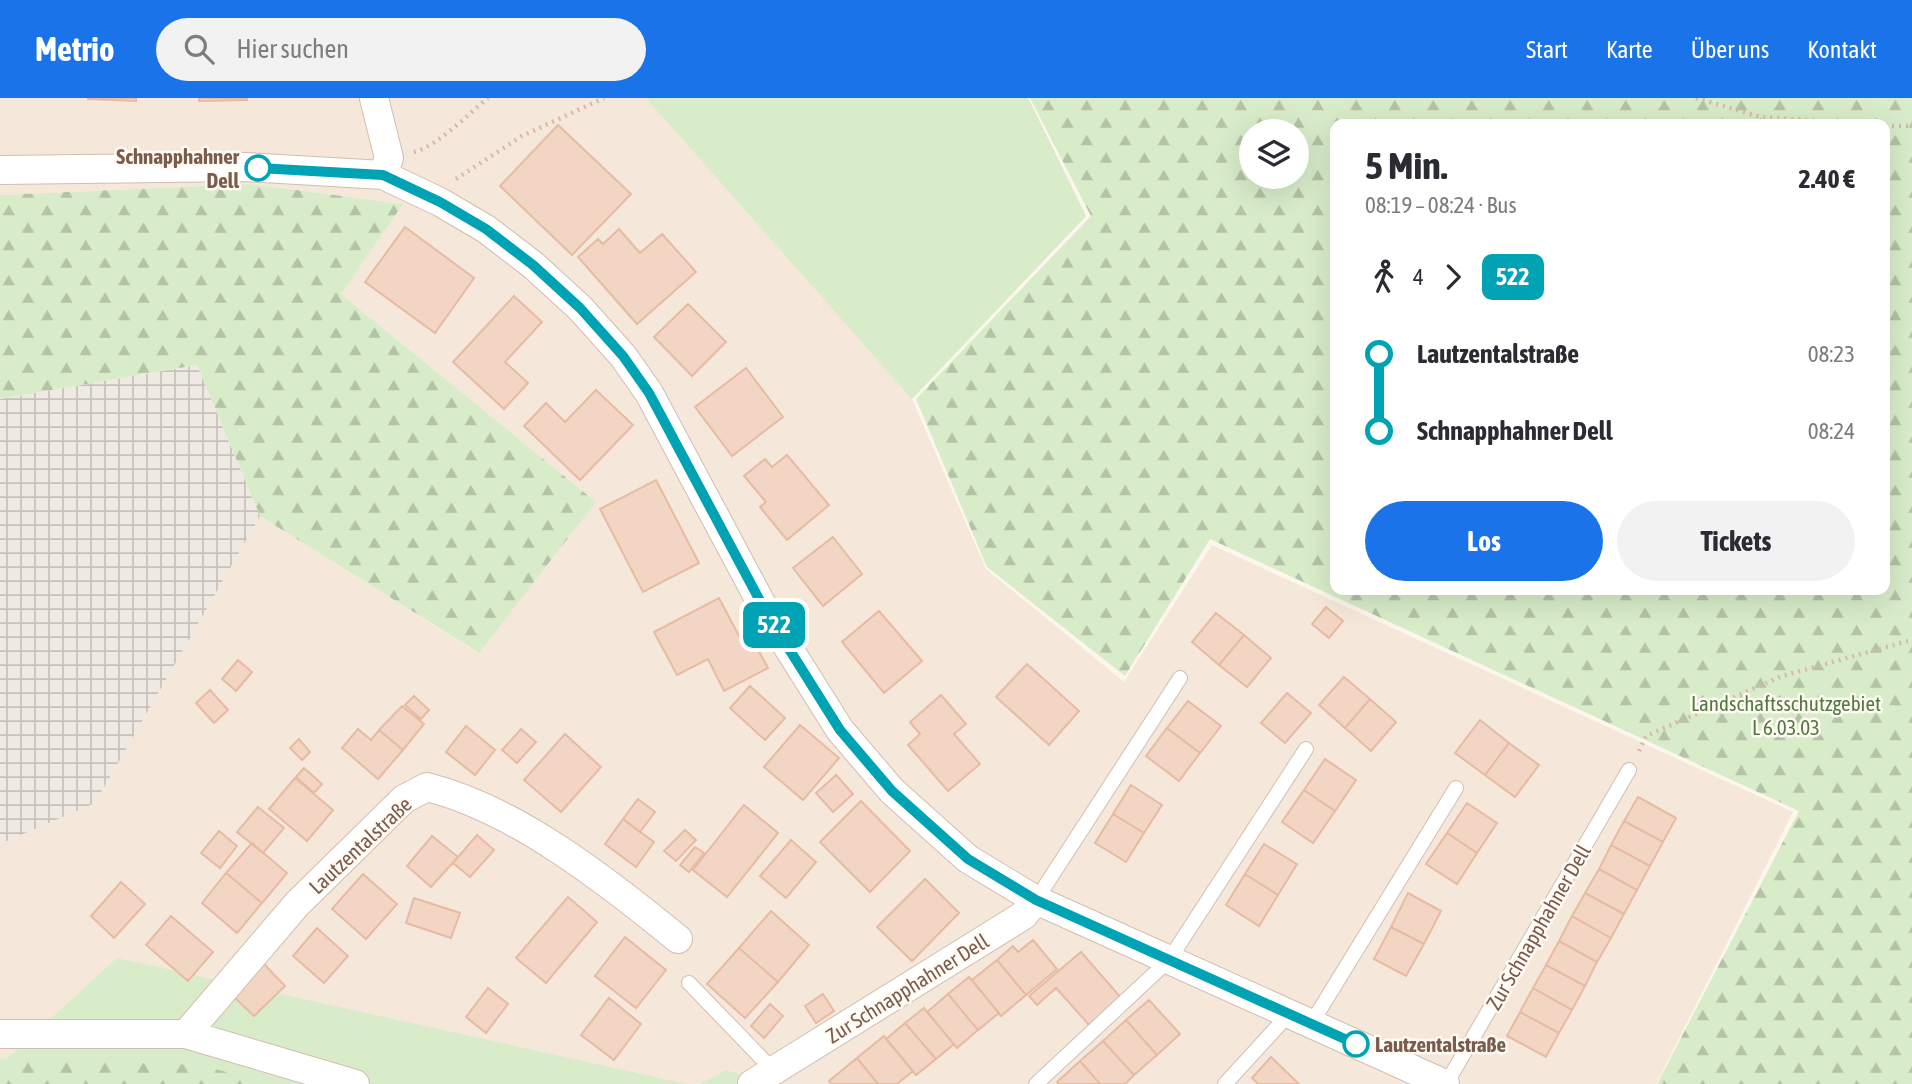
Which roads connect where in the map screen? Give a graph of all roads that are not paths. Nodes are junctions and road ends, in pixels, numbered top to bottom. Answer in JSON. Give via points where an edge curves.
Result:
{"nodes":[{"id":1,"x":374,"y":98,"type":"edge"},
{"id":2,"x":386,"y":167,"type":"junction"},
{"id":3,"x":0,"y":170,"type":"edge"},
{"id":4,"x":1180,"y":678,"type":"dead end"},
{"id":5,"x":1306,"y":749,"type":"dead end"},
{"id":6,"x":1629,"y":770,"type":"road end"},
{"id":7,"x":1456,"y":788,"type":"dead end"},
{"id":8,"x":1036,"y":900,"type":"junction"},
{"id":9,"x":678,"y":939,"type":"dead end"},
{"id":10,"x":1169,"y":960,"type":"junction"},
{"id":11,"x":689,"y":984,"type":"dead end"},
{"id":12,"x":1300,"y":1019,"type":"junction"},
{"id":13,"x":0,"y":1034,"type":"edge"},
{"id":14,"x":186,"y":1034,"type":"junction"},
{"id":15,"x":763,"y":1077,"type":"edge"},
{"id":16,"x":1433,"y":1082,"type":"edge"},
{"id":17,"x":355,"y":1084,"type":"edge"},
{"id":18,"x":1036,"y":1084,"type":"edge"},
{"id":19,"x":1225,"y":1084,"type":"edge"}],
"edges":[{"from":1,"to":2,"type":"street"},
{"from":2,"to":3,"type":"street","name":"Zur Schnapphahner Dell"},
{"from":2,"to":8,"type":"street","name":"Zur Schnapphahner Dell","via":[[486,229],[533,265],[623,356],[649,393],[767,614],[840,730],[892,791],[968,859]]},
{"from":4,"to":8,"type":"lane","name":"Zur Schnapphahner Dell"},
{"from":5,"to":10,"type":"lane"},
{"from":6,"to":16,"type":"lane","name":"Zur Schnapphahner Dell"},
{"from":7,"to":12,"type":"lane"},
{"from":8,"to":10,"type":"street","name":"Zur Schnapphahner Dell"},
{"from":8,"to":15,"type":"street","name":"Zur Schnapphahner Dell","via":[[1024,915]]},
{"from":9,"to":14,"type":"street","name":"Lautzentalstraße","via":[[607,882],[529,832],[470,800],[427,787],[404,799],[298,904]]},
{"from":10,"to":12,"type":"street","name":"Zur Schnapphahner Dell"},
{"from":10,"to":18,"type":"lane"},
{"from":11,"to":15,"type":"lane"},
{"from":12,"to":16,"type":"street","name":"Zur Schnapphahner Dell"},
{"from":12,"to":19,"type":"lane"},
{"from":13,"to":14,"type":"street"},
{"from":14,"to":17,"type":"street"}]}
